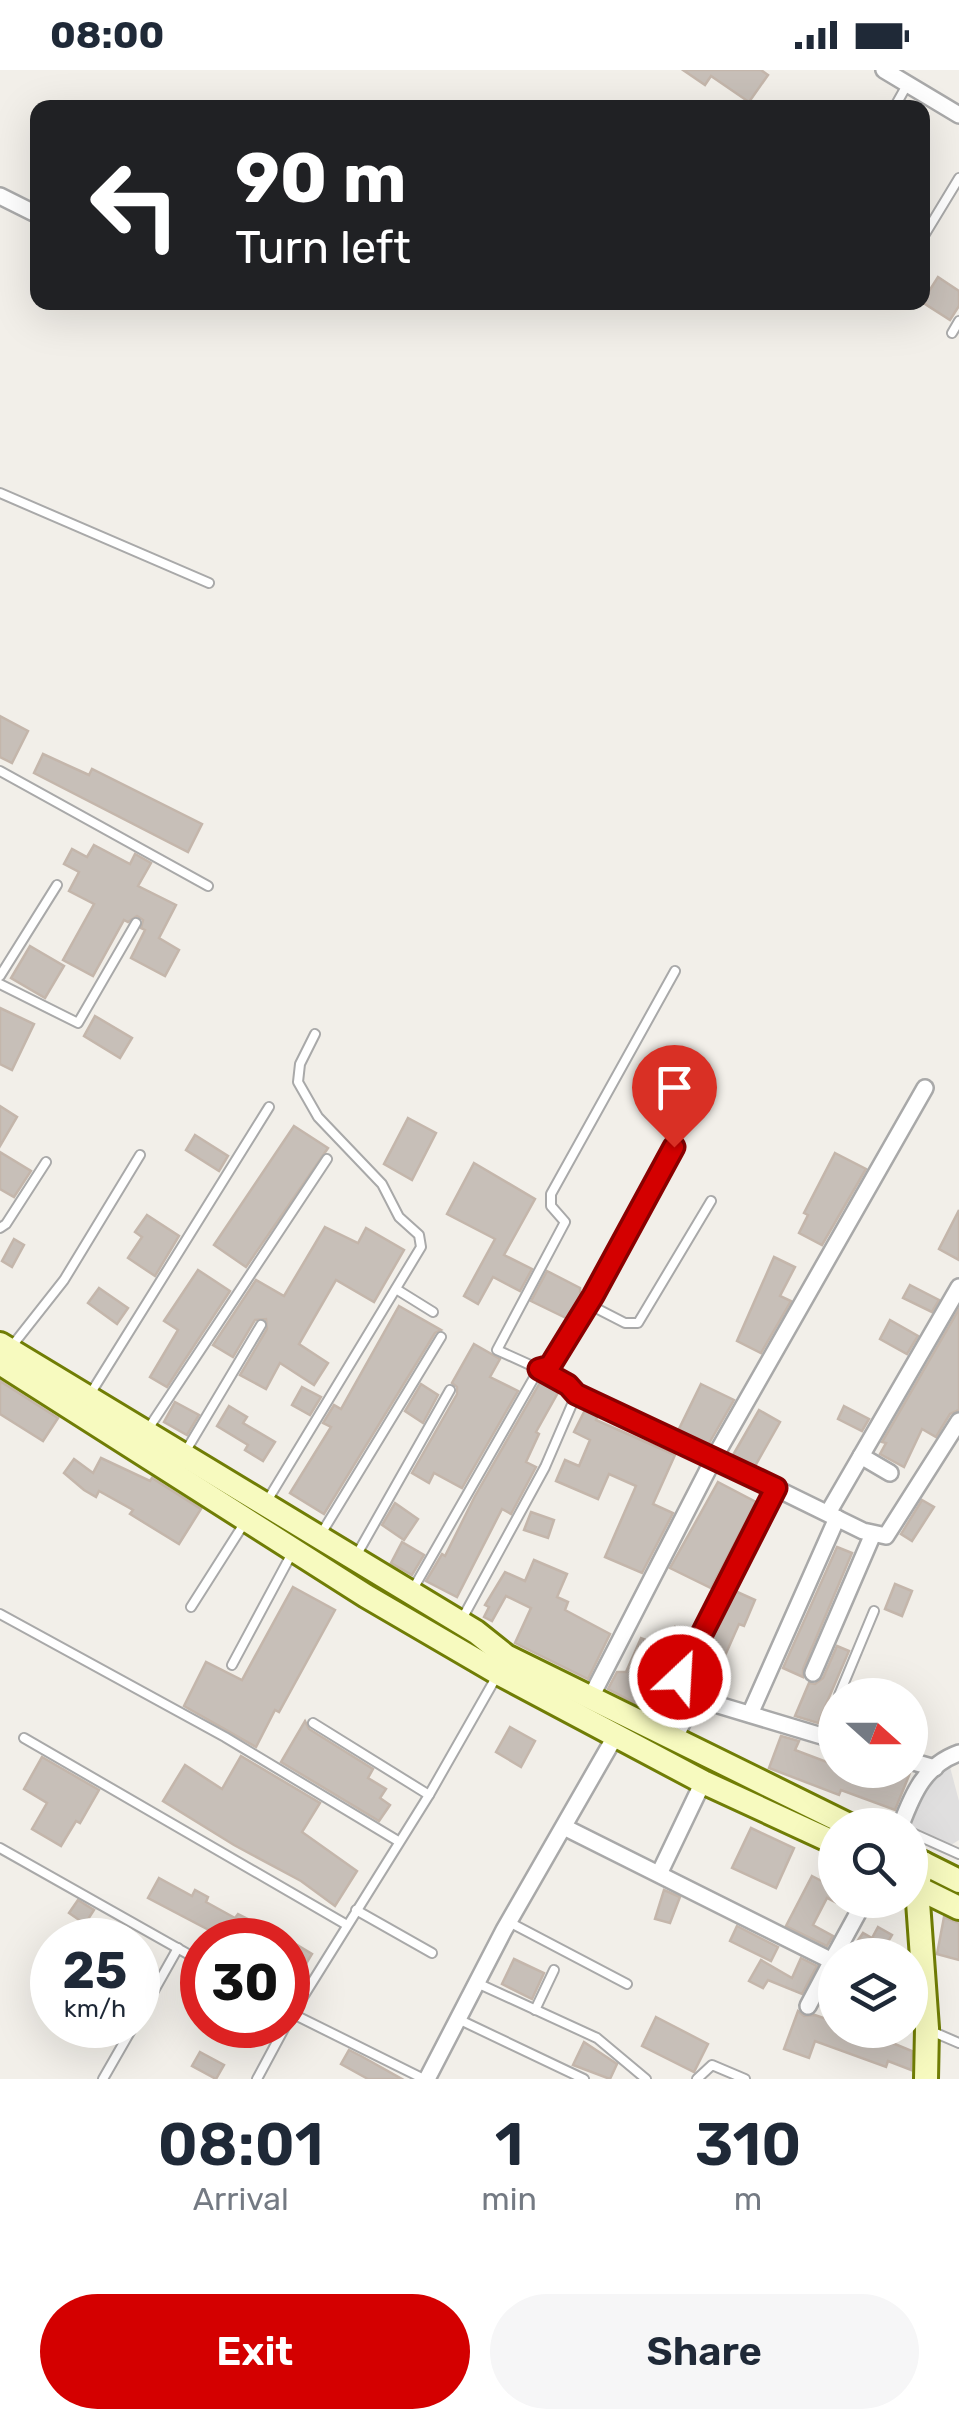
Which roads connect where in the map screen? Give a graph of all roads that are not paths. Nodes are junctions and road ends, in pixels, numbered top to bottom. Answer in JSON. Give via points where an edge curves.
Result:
{"nodes":[{"id":1,"x":884,"y":70,"type":"edge"},
{"id":2,"x":907,"y":84,"type":"junction"},
{"id":3,"x":898,"y":100,"type":"edge"},
{"id":4,"x":959,"y":115,"type":"edge"},
{"id":5,"x":959,"y":178,"type":"edge"},
{"id":6,"x":0,"y":196,"type":"edge"},
{"id":7,"x":30,"y":211,"type":"edge"},
{"id":8,"x":930,"y":226,"type":"edge"},
{"id":9,"x":959,"y":321,"type":"edge"},
{"id":10,"x":952,"y":334,"type":"dead end"},
{"id":11,"x":0,"y":493,"type":"edge"},
{"id":12,"x":209,"y":583,"type":"dead end"},
{"id":13,"x":0,"y":771,"type":"edge"},
{"id":14,"x":56,"y":885,"type":"dead end"},
{"id":15,"x":208,"y":886,"type":"dead end"},
{"id":16,"x":136,"y":923,"type":"dead end"},
{"id":17,"x":675,"y":971,"type":"dead end"},
{"id":18,"x":0,"y":976,"type":"edge"},
{"id":19,"x":0,"y":984,"type":"edge"},
{"id":20,"x":315,"y":1034,"type":"dead end"},
{"id":21,"x":925,"y":1088,"type":"dead end"},
{"id":22,"x":268,"y":1106,"type":"dead end"},
{"id":23,"x":674,"y":1147,"type":"dead end"},
{"id":24,"x":140,"y":1155,"type":"dead end"},
{"id":25,"x":327,"y":1159,"type":"dead end"},
{"id":26,"x":46,"y":1162,"type":"dead end"},
{"id":27,"x":711,"y":1201,"type":"dead end"},
{"id":28,"x":0,"y":1228,"type":"edge"},
{"id":29,"x":959,"y":1287,"type":"edge"},
{"id":30,"x":396,"y":1289,"type":"junction"},
{"id":31,"x":588,"y":1304,"type":"junction"},
{"id":32,"x":433,"y":1312,"type":"dead end"},
{"id":33,"x":261,"y":1325,"type":"dead end"},
{"id":34,"x":441,"y":1337,"type":"dead end"},
{"id":35,"x":3,"y":1352,"type":"edge"},
{"id":36,"x":539,"y":1369,"type":"junction"},
{"id":37,"x":450,"y":1390,"type":"dead end"},
{"id":38,"x":576,"y":1394,"type":"junction"},
{"id":39,"x":88,"y":1397,"type":"junction"},
{"id":40,"x":959,"y":1421,"type":"edge"},
{"id":41,"x":146,"y":1432,"type":"junction"},
{"id":42,"x":184,"y":1455,"type":"junction"},
{"id":43,"x":861,"y":1456,"type":"junction"},
{"id":44,"x":714,"y":1458,"type":"junction"},
{"id":45,"x":890,"y":1473,"type":"dead end"},
{"id":46,"x":776,"y":1488,"type":"junction"},
{"id":47,"x":255,"y":1512,"type":"junction"},
{"id":48,"x":833,"y":1515,"type":"junction"},
{"id":49,"x":873,"y":1534,"type":"junction"},
{"id":50,"x":319,"y":1538,"type":"junction"},
{"id":51,"x":295,"y":1548,"type":"junction"},
{"id":52,"x":354,"y":1560,"type":"junction"},
{"id":53,"x":410,"y":1593,"type":"junction"},
{"id":54,"x":191,"y":1608,"type":"dead end"},
{"id":55,"x":874,"y":1611,"type":"dead end"},
{"id":56,"x":0,"y":1614,"type":"edge"},
{"id":57,"x":460,"y":1623,"type":"junction"},
{"id":58,"x":232,"y":1665,"type":"dead end"},
{"id":59,"x":502,"y":1665,"type":"junction"},
{"id":60,"x":812,"y":1673,"type":"dead end"},
{"id":61,"x":846,"y":1678,"type":"edge"},
{"id":62,"x":695,"y":1698,"type":"junction"},
{"id":63,"x":590,"y":1699,"type":"junction"},
{"id":64,"x":750,"y":1714,"type":"junction"},
{"id":65,"x":313,"y":1724,"type":"dead end"},
{"id":66,"x":616,"y":1735,"type":"junction"},
{"id":67,"x":818,"y":1735,"type":"edge"},
{"id":68,"x":24,"y":1738,"type":"dead end"},
{"id":69,"x":674,"y":1739,"type":"junction"},
{"id":70,"x":959,"y":1753,"type":"edge"},
{"id":71,"x":928,"y":1766,"type":"edge"},
{"id":72,"x":935,"y":1768,"type":"junction"},
{"id":73,"x":703,"y":1782,"type":"junction"},
{"id":74,"x":429,"y":1795,"type":"junction"},
{"id":75,"x":908,"y":1808,"type":"edge"},
{"id":76,"x":818,"y":1810,"type":"edge"},
{"id":77,"x":564,"y":1827,"type":"junction"},
{"id":78,"x":818,"y":1835,"type":"edge"},
{"id":79,"x":928,"y":1839,"type":"edge"},
{"id":80,"x":398,"y":1841,"type":"junction"},
{"id":81,"x":0,"y":1848,"type":"edge"},
{"id":82,"x":958,"y":1851,"type":"edge"},
{"id":83,"x":928,"y":1866,"type":"edge"},
{"id":84,"x":659,"y":1874,"type":"junction"},
{"id":85,"x":959,"y":1881,"type":"edge"},
{"id":86,"x":928,"y":1892,"type":"edge"},
{"id":87,"x":959,"y":1908,"type":"edge"},
{"id":88,"x":356,"y":1910,"type":"junction"},
{"id":89,"x":509,"y":1922,"type":"junction"},
{"id":90,"x":348,"y":1925,"type":"junction"},
{"id":91,"x":178,"y":1948,"type":"joint"},
{"id":92,"x":818,"y":1949,"type":"edge"},
{"id":93,"x":432,"y":1953,"type":"dead end"},
{"id":94,"x":554,"y":1970,"type":"dead end"},
{"id":95,"x":160,"y":1980,"type":"edge"},
{"id":96,"x":477,"y":1983,"type":"junction"},
{"id":97,"x":310,"y":1984,"type":"edge"},
{"id":98,"x":627,"y":1984,"type":"dead end"},
{"id":99,"x":818,"y":1987,"type":"edge"},
{"id":100,"x":808,"y":2006,"type":"dead end"},
{"id":101,"x":535,"y":2010,"type":"junction"},
{"id":102,"x":458,"y":2019,"type":"junction"},
{"id":103,"x":310,"y":2028,"type":"edge"},
{"id":104,"x":928,"y":2028,"type":"edge"},
{"id":105,"x":959,"y":2044,"type":"edge"},
{"id":106,"x":121,"y":2048,"type":"edge"},
{"id":107,"x":273,"y":2048,"type":"edge"},
{"id":108,"x":927,"y":2048,"type":"edge"},
{"id":109,"x":103,"y":2079,"type":"edge"},
{"id":110,"x":257,"y":2079,"type":"edge"},
{"id":111,"x":426,"y":2079,"type":"edge"},
{"id":112,"x":584,"y":2079,"type":"edge"},
{"id":113,"x":646,"y":2079,"type":"edge"},
{"id":114,"x":696,"y":2079,"type":"edge"},
{"id":115,"x":745,"y":2079,"type":"edge"},
{"id":116,"x":926,"y":2079,"type":"edge"}],
"edges":[{"from":1,"to":2,"type":"street"},
{"from":2,"to":3,"type":"lane"},
{"from":2,"to":4,"type":"street"},
{"from":5,"to":8,"type":"lane"},
{"from":6,"to":7,"type":"street"},
{"from":9,"to":10,"type":"lane"},
{"from":11,"to":12,"type":"lane"},
{"from":13,"to":15,"type":"lane"},
{"from":14,"to":18,"type":"lane"},
{"from":16,"to":19,"type":"lane","via":[[78,1022]]},
{"from":17,"to":36,"type":"lane","via":[[551,1194],[551,1206],[565,1222],[497,1345],[501,1354]]},
{"from":20,"to":30,"type":"lane","via":[[298,1072],[310,1106],[382,1184],[398,1217],[421,1241]]},
{"from":21,"to":44,"type":"street"},
{"from":22,"to":39,"type":"lane"},
{"from":23,"to":31,"type":"lane"},
{"from":24,"to":35,"type":"lane","via":[[64,1280]]},
{"from":25,"to":41,"type":"lane"},
{"from":26,"to":28,"type":"lane"},
{"from":27,"to":31,"type":"lane","via":[[638,1323]]},
{"from":29,"to":43,"type":"street"},
{"from":30,"to":32,"type":"lane"},
{"from":30,"to":47,"type":"lane"},
{"from":31,"to":36,"type":"lane","via":[[550,1366]]},
{"from":33,"to":42,"type":"lane"},
{"from":34,"to":50,"type":"lane"},
{"from":35,"to":39,"type":"main road"},
{"from":35,"to":47,"type":"main road"},
{"from":36,"to":38,"type":"lane"},
{"from":36,"to":53,"type":"lane"},
{"from":37,"to":52,"type":"lane"},
{"from":38,"to":44,"type":"lane"},
{"from":38,"to":57,"type":"lane","via":[[516,1524]]},
{"from":39,"to":41,"type":"main road"},
{"from":40,"to":49,"type":"street","via":[[892,1531]]},
{"from":41,"to":42,"type":"main road"},
{"from":42,"to":47,"type":"main road"},
{"from":43,"to":45,"type":"street"},
{"from":43,"to":48,"type":"street"},
{"from":44,"to":46,"type":"street"},
{"from":44,"to":63,"type":"street"},
{"from":46,"to":48,"type":"street"},
{"from":46,"to":62,"type":"street","via":[[682,1671],[682,1684]]},
{"from":47,"to":50,"type":"main road"},
{"from":47,"to":51,"type":"main road"},
{"from":47,"to":54,"type":"lane"},
{"from":48,"to":49,"type":"street"},
{"from":48,"to":64,"type":"street"},
{"from":49,"to":60,"type":"street"},
{"from":50,"to":52,"type":"main road"},
{"from":51,"to":58,"type":"lane"},
{"from":51,"to":59,"type":"main road","via":[[366,1596]]},
{"from":52,"to":53,"type":"main road"},
{"from":53,"to":57,"type":"main road"},
{"from":55,"to":61,"type":"lane"},
{"from":56,"to":80,"type":"lane"},
{"from":57,"to":59,"type":"main road"},
{"from":59,"to":63,"type":"main road"},
{"from":59,"to":66,"type":"main road"},
{"from":59,"to":74,"type":"lane"},
{"from":62,"to":64,"type":"street"},
{"from":62,"to":69,"type":"street"},
{"from":63,"to":69,"type":"main road"},
{"from":64,"to":67,"type":"street"},
{"from":65,"to":74,"type":"lane"},
{"from":66,"to":73,"type":"main road"},
{"from":66,"to":77,"type":"street"},
{"from":68,"to":90,"type":"lane"},
{"from":69,"to":76,"type":"main road"},
{"from":70,"to":72,"type":"street"},
{"from":71,"to":72,"type":"street"},
{"from":72,"to":75,"type":"street","via":[[920,1781]]},
{"from":73,"to":78,"type":"main road"},
{"from":73,"to":84,"type":"street"},
{"from":74,"to":80,"type":"lane"},
{"from":77,"to":84,"type":"street"},
{"from":77,"to":89,"type":"street"},
{"from":79,"to":82,"type":"lane"},
{"from":80,"to":88,"type":"lane"},
{"from":81,"to":91,"type":"lane"},
{"from":83,"to":85,"type":"main road"},
{"from":84,"to":92,"type":"street"},
{"from":86,"to":87,"type":"main road"},
{"from":88,"to":90,"type":"lane"},
{"from":88,"to":93,"type":"lane"},
{"from":89,"to":96,"type":"street"},
{"from":89,"to":98,"type":"lane"},
{"from":90,"to":97,"type":"lane"},
{"from":91,"to":95,"type":"lane"},
{"from":94,"to":101,"type":"lane"},
{"from":96,"to":101,"type":"lane"},
{"from":96,"to":102,"type":"street"},
{"from":99,"to":100,"type":"street"},
{"from":101,"to":113,"type":"lane","via":[[596,2038]]},
{"from":102,"to":111,"type":"street"},
{"from":102,"to":112,"type":"lane"},
{"from":103,"to":111,"type":"lane"},
{"from":104,"to":105,"type":"lane"},
{"from":106,"to":109,"type":"lane"},
{"from":107,"to":110,"type":"lane"},
{"from":108,"to":116,"type":"main road"},
{"from":114,"to":115,"type":"lane","via":[[712,2065]]}]}
